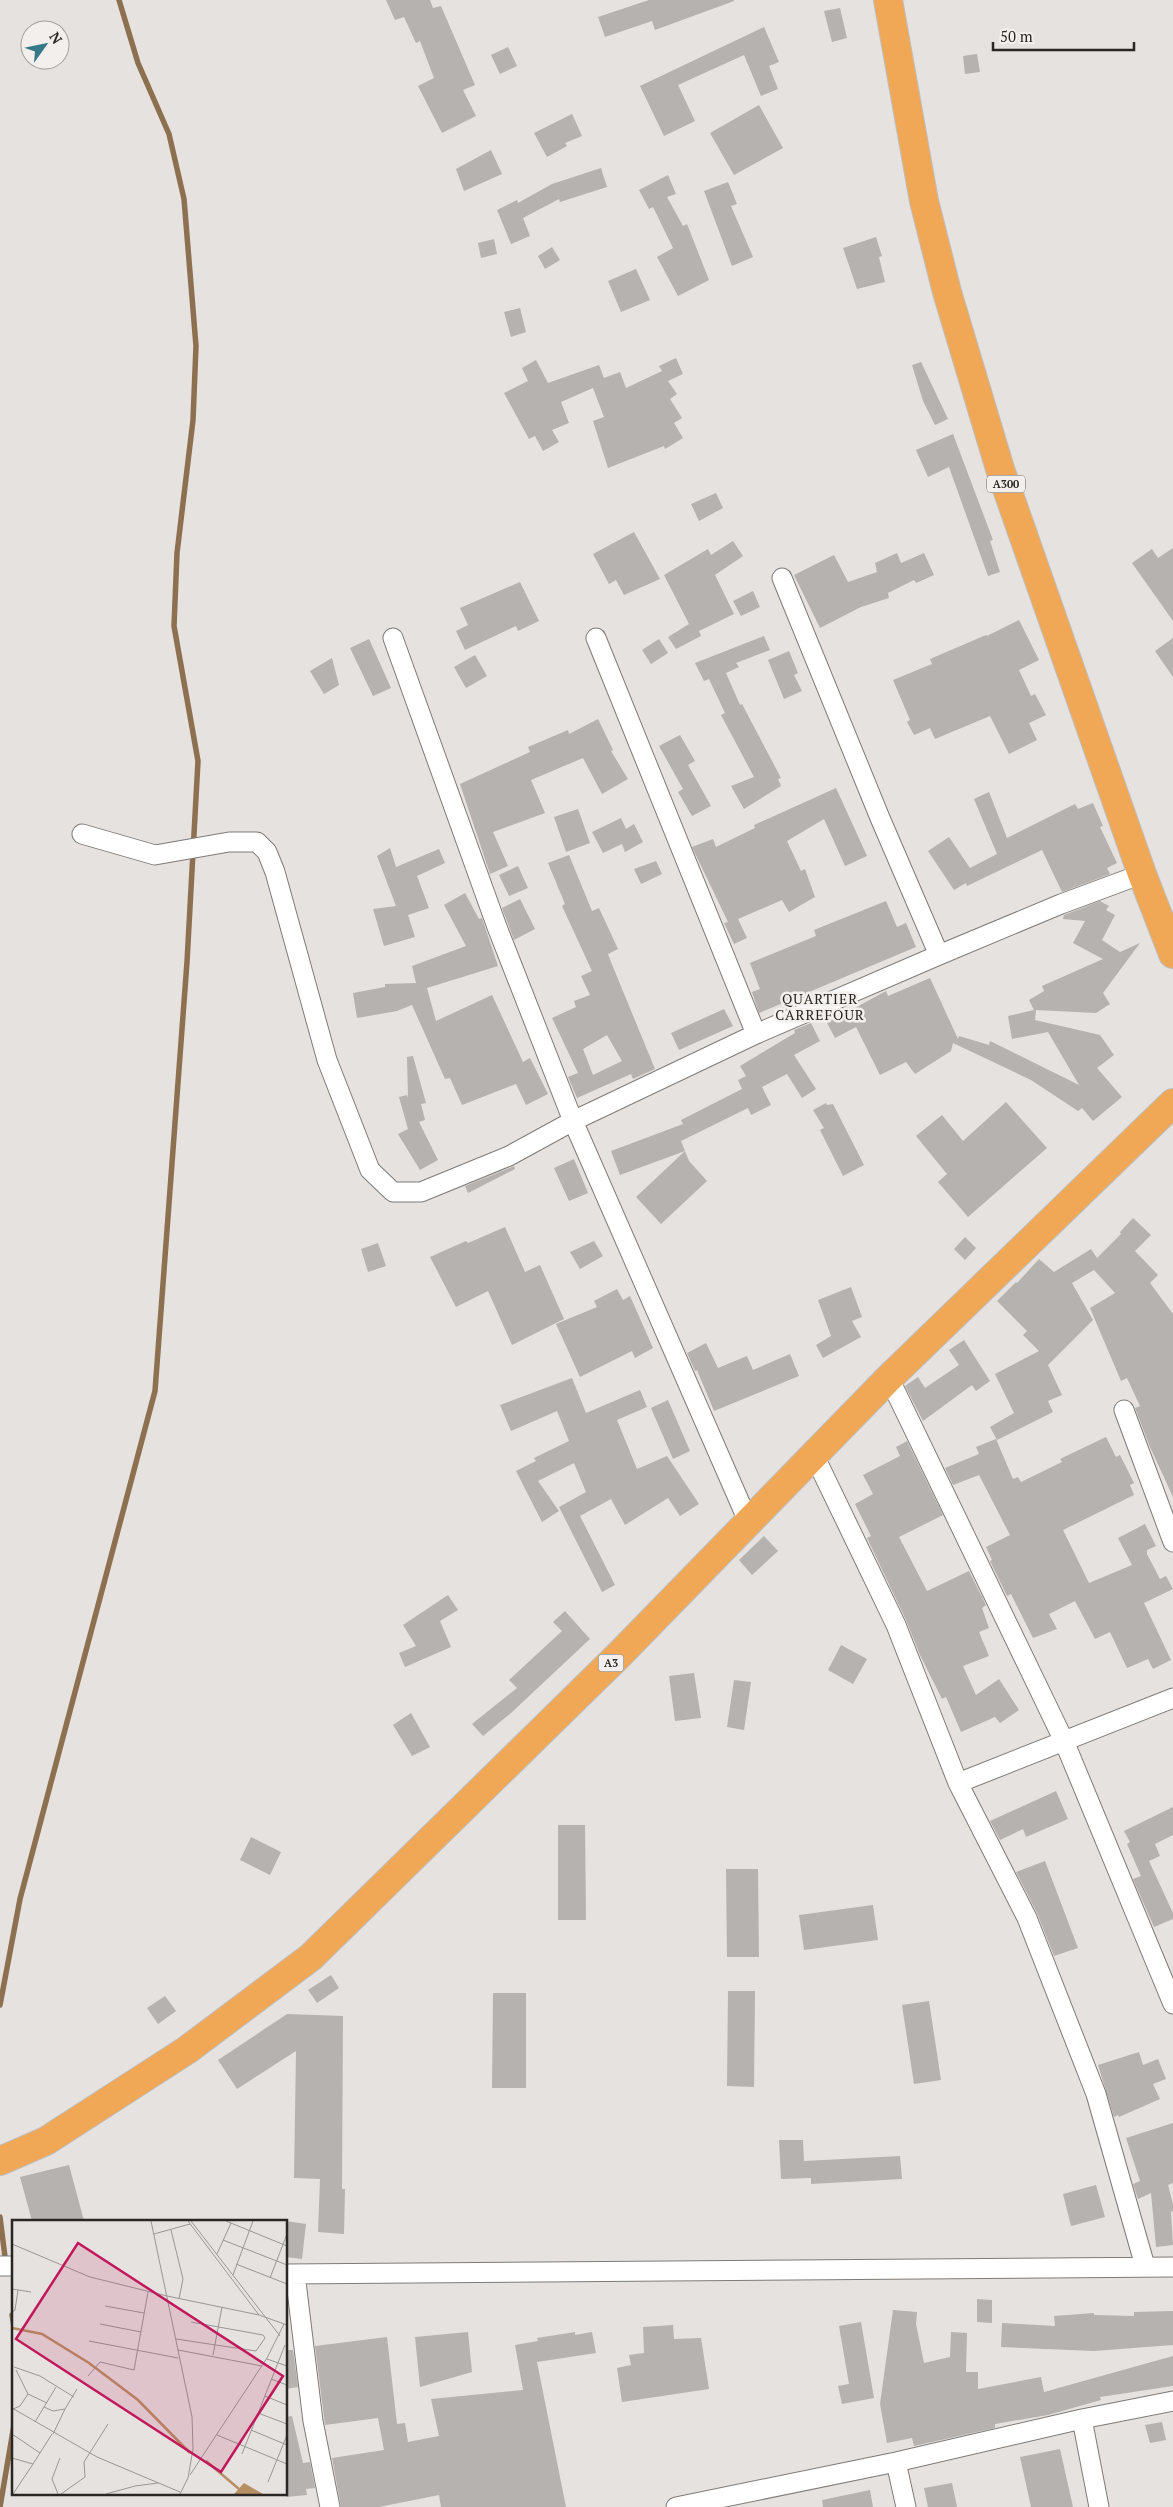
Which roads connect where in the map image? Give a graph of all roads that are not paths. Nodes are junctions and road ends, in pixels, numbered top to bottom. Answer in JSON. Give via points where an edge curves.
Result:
{"nodes":[{"id":1,"x":888,"y":0,"type":"edge"},
{"id":2,"x":782,"y":578,"type":"dead end"},
{"id":3,"x":393,"y":638,"type":"dead end"},
{"id":4,"x":596,"y":638,"type":"dead end"},
{"id":5,"x":82,"y":834,"type":"dead end"},
{"id":6,"x":1142,"y":874,"type":"junction"},
{"id":7,"x":1173,"y":954,"type":"edge"},
{"id":8,"x":939,"y":955,"type":"junction"},
{"id":9,"x":756,"y":1034,"type":"junction"},
{"id":10,"x":1173,"y":1103,"type":"edge"},
{"id":11,"x":573,"y":1121,"type":"junction"},
{"id":12,"x":889,"y":1378,"type":"junction"},
{"id":13,"x":1124,"y":1410,"type":"dead end"},
{"id":14,"x":814,"y":1454,"type":"junction"},
{"id":15,"x":748,"y":1521,"type":"junction"},
{"id":16,"x":1173,"y":1542,"type":"edge"},
{"id":17,"x":1173,"y":1698,"type":"edge"},
{"id":18,"x":1064,"y":1741,"type":"junction"},
{"id":19,"x":958,"y":1783,"type":"junction"},
{"id":20,"x":1173,"y":2004,"type":"edge"},
{"id":21,"x":0,"y":2161,"type":"edge"},
{"id":22,"x":1145,"y":2266,"type":"junction"},
{"id":23,"x":1173,"y":2267,"type":"edge"},
{"id":24,"x":290,"y":2274,"type":"edge"},
{"id":25,"x":1173,"y":2400,"type":"edge"},
{"id":26,"x":1082,"y":2419,"type":"junction"},
{"id":27,"x":896,"y":2462,"type":"junction"},
{"id":28,"x":721,"y":2502,"type":"edge"},
{"id":29,"x":330,"y":2507,"type":"edge"},
{"id":30,"x":676,"y":2507,"type":"edge"},
{"id":31,"x":906,"y":2507,"type":"edge"},
{"id":32,"x":1099,"y":2507,"type":"edge"}],
"edges":[{"from":1,"to":6,"type":"highway","number":"A300","via":[[924,201],[947,292],[1000,469]]},
{"from":2,"to":8,"type":"street"},
{"from":3,"to":11,"type":"street","via":[[497,927]]},
{"from":4,"to":9,"type":"street"},
{"from":5,"to":11,"type":"street","via":[[155,855],[229,842],[258,842],[267,852],[327,1060],[370,1170],[393,1192],[421,1192],[509,1156]]},
{"from":6,"to":7,"type":"highway","number":"A300"},
{"from":6,"to":8,"type":"street"},
{"from":8,"to":9,"type":"street"},
{"from":9,"to":11,"type":"street"},
{"from":10,"to":12,"type":"highway","number":"A3"},
{"from":11,"to":15,"type":"street"},
{"from":12,"to":14,"type":"highway","number":"A3"},
{"from":12,"to":18,"type":"street"},
{"from":13,"to":16,"type":"street"},
{"from":14,"to":15,"type":"highway","number":"A3"},
{"from":14,"to":19,"type":"street","via":[[896,1626]]},
{"from":15,"to":21,"type":"highway","number":"A3","via":[[585,1689],[312,1957],[187,2050],[46,2141]]},
{"from":17,"to":18,"type":"street"},
{"from":18,"to":19,"type":"street"},
{"from":18,"to":20,"type":"street"},
{"from":19,"to":22,"type":"street","via":[[1027,1918],[1096,2094]]},
{"from":22,"to":23,"type":"street"},
{"from":22,"to":24,"type":"street"},
{"from":24,"to":29,"type":"street"},
{"from":25,"to":26,"type":"street"},
{"from":26,"to":27,"type":"street"},
{"from":26,"to":32,"type":"street"},
{"from":27,"to":28,"type":"street"},
{"from":27,"to":31,"type":"street"},
{"from":28,"to":30,"type":"street"}]}
